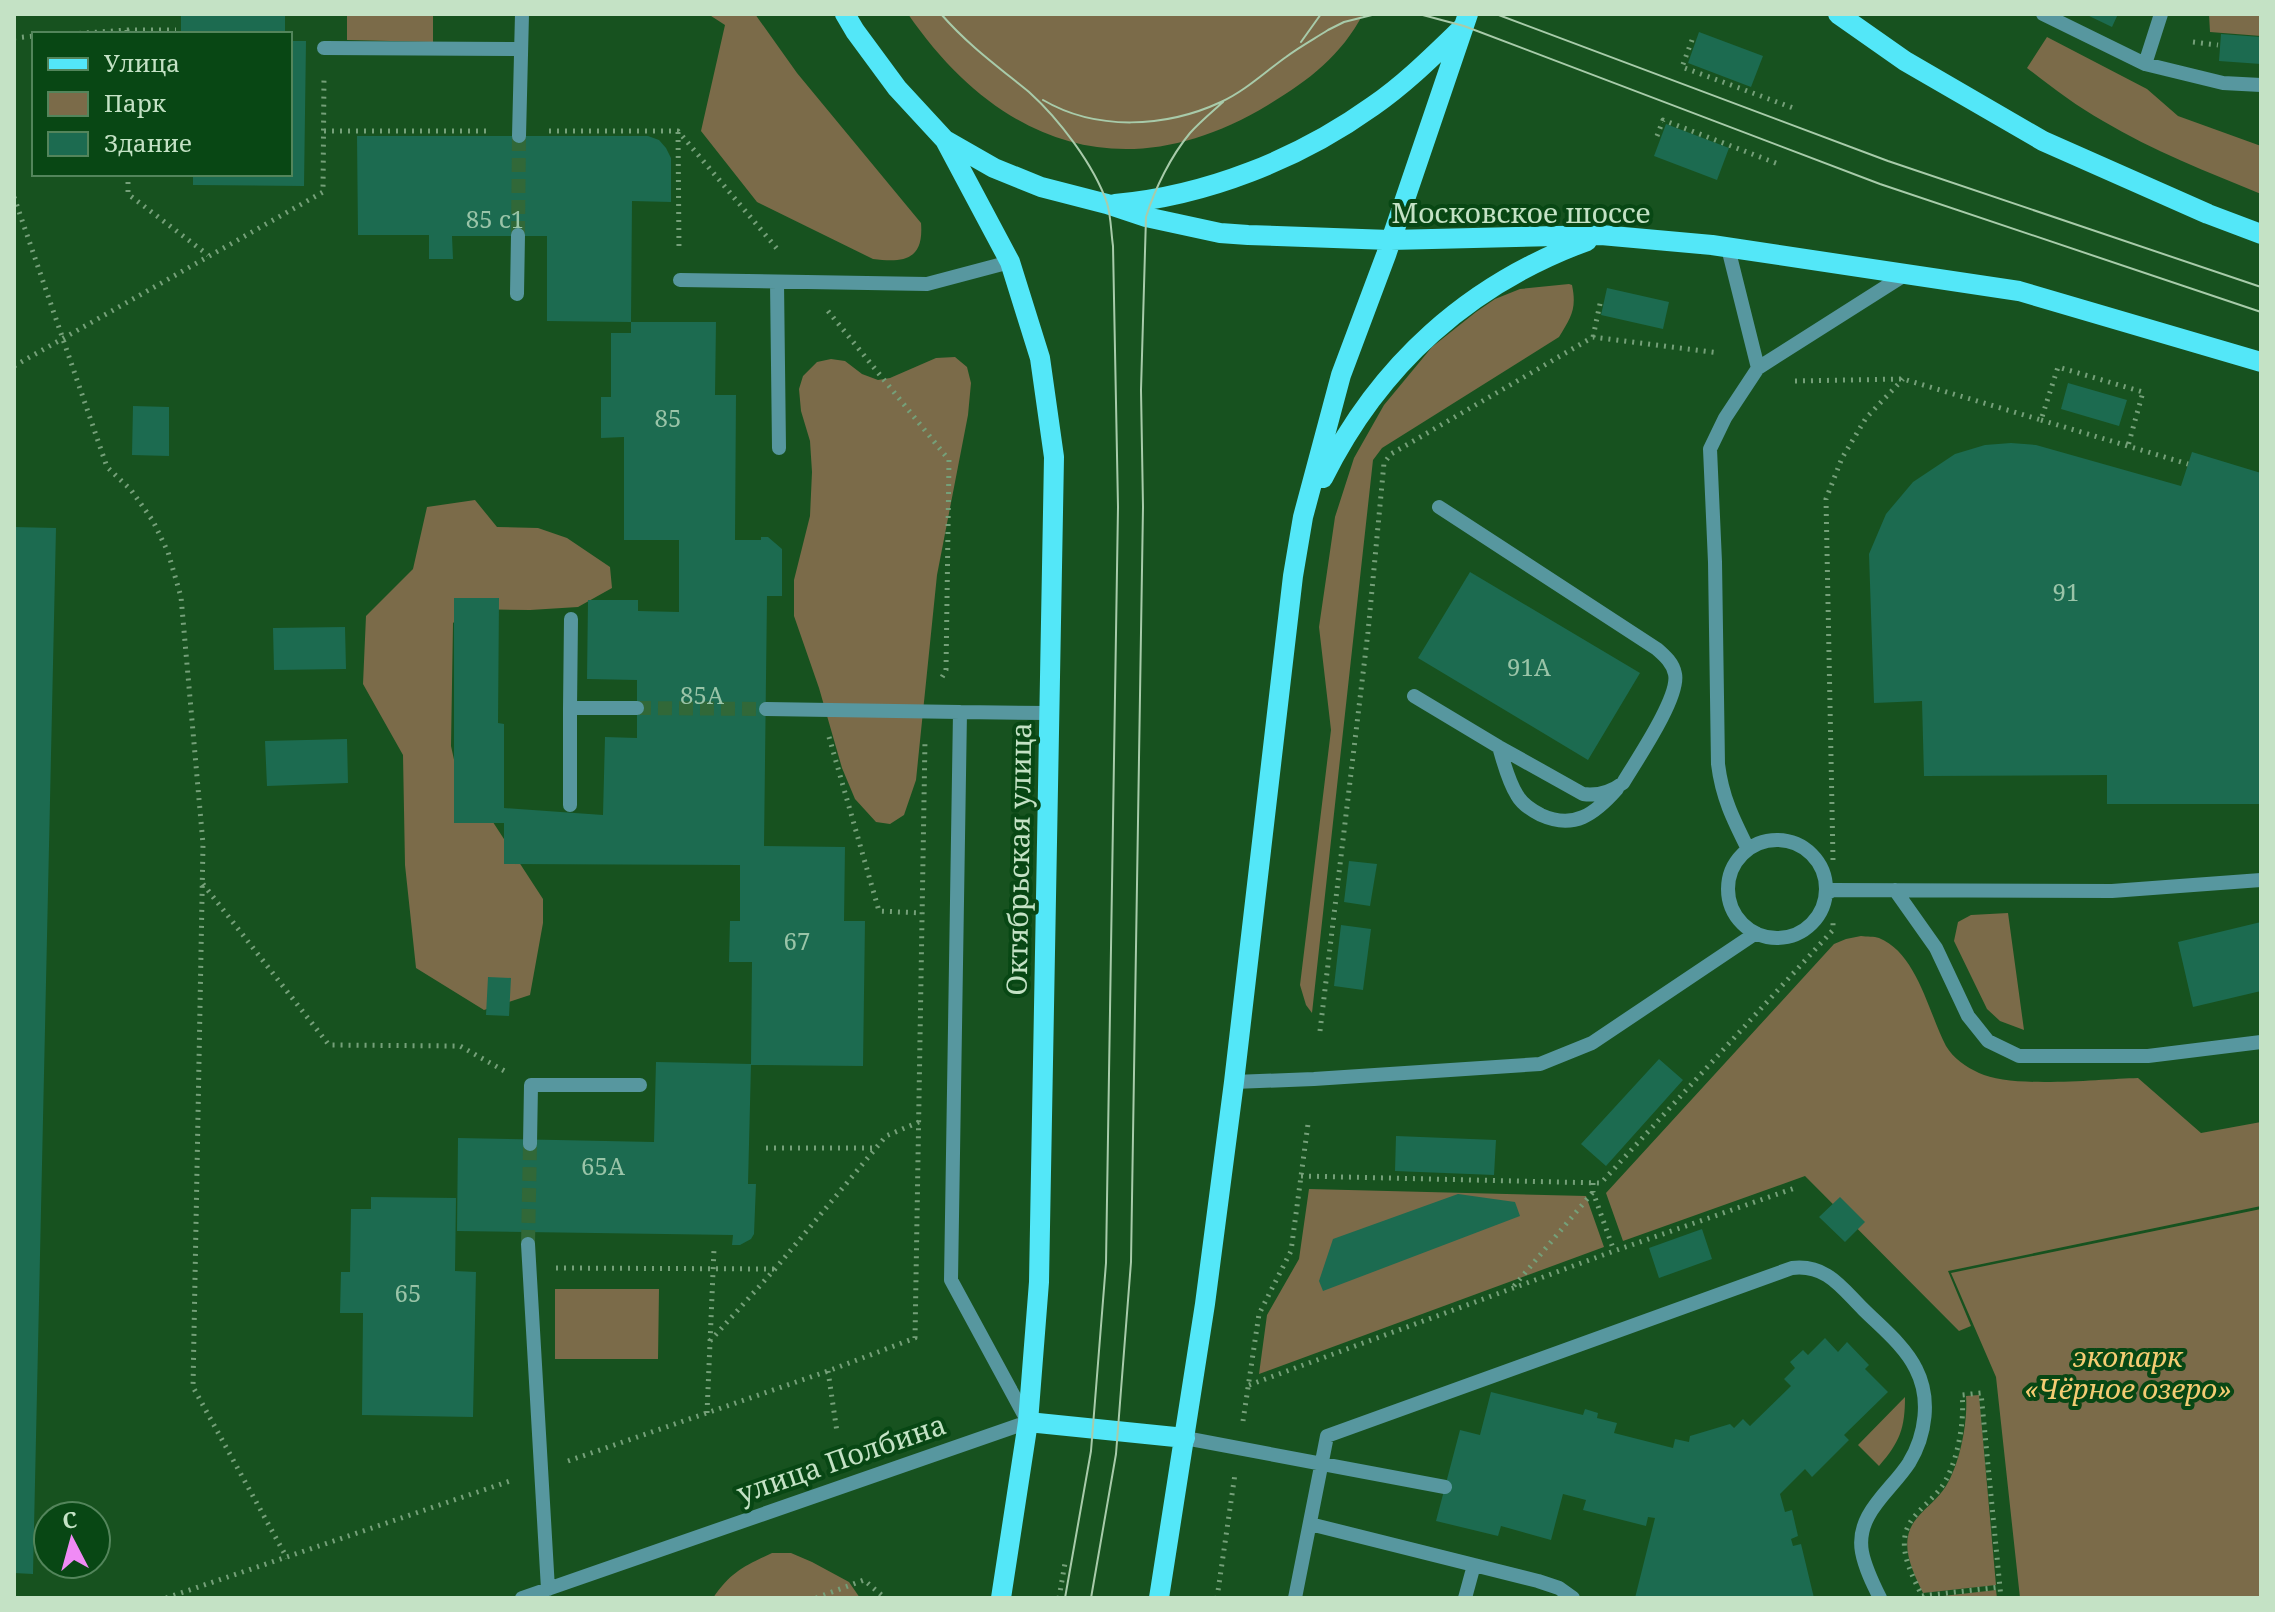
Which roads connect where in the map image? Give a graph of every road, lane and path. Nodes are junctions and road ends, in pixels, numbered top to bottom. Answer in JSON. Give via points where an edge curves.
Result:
{"nodes":[{"id":1,"x":522,"y":14,"type":"edge"},
{"id":2,"x":845,"y":14,"type":"edge"},
{"id":3,"x":1838,"y":14,"type":"edge"},
{"id":4,"x":2043,"y":14,"type":"edge"},
{"id":5,"x":2161,"y":14,"type":"edge"},
{"id":6,"x":1466,"y":20,"type":"edge"},
{"id":7,"x":176,"y":30,"type":"dead end"},
{"id":8,"x":127,"y":32,"type":"edge"},
{"id":9,"x":1692,"y":40,"type":"dead end"},
{"id":10,"x":324,"y":48,"type":"joint"},
{"id":11,"x":521,"y":49,"type":"junction"},
{"id":12,"x":2145,"y":64,"type":"junction"},
{"id":13,"x":2261,"y":85,"type":"edge"},
{"id":14,"x":1796,"y":109,"type":"dead end"},
{"id":15,"x":324,"y":131,"type":"junction"},
{"id":16,"x":678,"y":131,"type":"junction"},
{"id":17,"x":520,"y":133,"type":"junction"},
{"id":18,"x":1657,"y":136,"type":"dead end"},
{"id":19,"x":945,"y":140,"type":"junction"},
{"id":20,"x":1781,"y":165,"type":"dead end"},
{"id":21,"x":128,"y":176,"type":"edge"},
{"id":22,"x":14,"y":197,"type":"edge"},
{"id":23,"x":1107,"y":204,"type":"junction"},
{"id":24,"x":2261,"y":234,"type":"edge"},
{"id":25,"x":518,"y":235,"type":"tunnel mouth"},
{"id":26,"x":1601,"y":235,"type":"junction"},
{"id":27,"x":1390,"y":240,"type":"junction"},
{"id":28,"x":1728,"y":248,"type":"junction"},
{"id":29,"x":208,"y":255,"type":"junction"},
{"id":30,"x":1010,"y":262,"type":"junction"},
{"id":31,"x":1906,"y":274,"type":"junction"},
{"id":32,"x":680,"y":280,"type":"joint"},
{"id":33,"x":777,"y":282,"type":"junction"},
{"id":34,"x":805,"y":282,"type":"junction"},
{"id":35,"x":517,"y":294,"type":"dead end"},
{"id":36,"x":1601,"y":299,"type":"dead end"},
{"id":37,"x":1593,"y":337,"type":"junction"},
{"id":38,"x":63,"y":339,"type":"junction"},
{"id":39,"x":1719,"y":353,"type":"dead end"},
{"id":40,"x":2261,"y":362,"type":"edge"},
{"id":41,"x":14,"y":366,"type":"edge"},
{"id":42,"x":1758,"y":368,"type":"junction"},
{"id":43,"x":1903,"y":379,"type":"junction"},
{"id":44,"x":1795,"y":381,"type":"dead end"},
{"id":45,"x":2041,"y":420,"type":"junction"},
{"id":46,"x":2128,"y":446,"type":"junction"},
{"id":47,"x":779,"y":448,"type":"dead end"},
{"id":48,"x":2188,"y":464,"type":"dead end"},
{"id":49,"x":1439,"y":507,"type":"dead end"},
{"id":50,"x":1303,"y":517,"type":"junction"},
{"id":51,"x":571,"y":619,"type":"dead end"},
{"id":52,"x":1414,"y":696,"type":"dead end"},
{"id":53,"x":570,"y":708,"type":"junction"},
{"id":54,"x":637,"y":708,"type":"tunnel mouth"},
{"id":55,"x":766,"y":709,"type":"tunnel mouth"},
{"id":56,"x":821,"y":709,"type":"junction"},
{"id":57,"x":926,"y":711,"type":"junction"},
{"id":58,"x":960,"y":712,"type":"junction"},
{"id":59,"x":1048,"y":713,"type":"junction"},
{"id":60,"x":1499,"y":747,"type":"junction"},
{"id":61,"x":1623,"y":783,"type":"junction"},
{"id":62,"x":570,"y":805,"type":"dead end"},
{"id":63,"x":1748,"y":849,"type":"junction"},
{"id":64,"x":2261,"y":880,"type":"edge"},
{"id":65,"x":202,"y":884,"type":"junction"},
{"id":66,"x":1895,"y":890,"type":"junction"},
{"id":67,"x":1830,"y":892,"type":"junction"},
{"id":68,"x":922,"y":913,"type":"junction"},
{"id":69,"x":1756,"y":933,"type":"junction"},
{"id":70,"x":1320,"y":1031,"type":"dead end"},
{"id":71,"x":2261,"y":1042,"type":"edge"},
{"id":72,"x":1234,"y":1082,"type":"junction"},
{"id":73,"x":531,"y":1085,"type":"junction"},
{"id":74,"x":640,"y":1085,"type":"dead end"},
{"id":75,"x":919,"y":1122,"type":"junction"},
{"id":76,"x":1308,"y":1124,"type":"dead end"},
{"id":77,"x":530,"y":1144,"type":"tunnel mouth"},
{"id":78,"x":766,"y":1148,"type":"dead end"},
{"id":79,"x":876,"y":1148,"type":"junction"},
{"id":80,"x":1301,"y":1176,"type":"junction"},
{"id":81,"x":1593,"y":1183,"type":"junction"},
{"id":82,"x":1795,"y":1188,"type":"dead end"},
{"id":83,"x":1593,"y":1192,"type":"junction"},
{"id":84,"x":528,"y":1244,"type":"tunnel mouth"},
{"id":85,"x":714,"y":1249,"type":"dead end"},
{"id":86,"x":1614,"y":1251,"type":"junction"},
{"id":87,"x":529,"y":1268,"type":"junction"},
{"id":88,"x":713,"y":1269,"type":"junction"},
{"id":89,"x":775,"y":1269,"type":"junction"},
{"id":90,"x":1512,"y":1289,"type":"junction"},
{"id":91,"x":915,"y":1338,"type":"dead end"},
{"id":92,"x":710,"y":1341,"type":"junction"},
{"id":93,"x":828,"y":1371,"type":"dead end"},
{"id":94,"x":1249,"y":1385,"type":"junction"},
{"id":95,"x":707,"y":1413,"type":"dead end"},
{"id":96,"x":1028,"y":1422,"type":"junction"},
{"id":97,"x":837,"y":1432,"type":"dead end"},
{"id":98,"x":1185,"y":1438,"type":"junction"},
{"id":99,"x":1239,"y":1448,"type":"junction"},
{"id":100,"x":1322,"y":1463,"type":"junction"},
{"id":101,"x":1445,"y":1487,"type":"dead end"},
{"id":102,"x":1310,"y":1524,"type":"junction"},
{"id":103,"x":287,"y":1558,"type":"dead end"},
{"id":104,"x":1065,"y":1563,"type":"dead end"},
{"id":105,"x":1474,"y":1565,"type":"junction"},
{"id":106,"x":2000,"y":1587,"type":"junction"},
{"id":107,"x":548,"y":1589,"type":"junction"},
{"id":108,"x":1922,"y":1597,"type":"edge"},
{"id":109,"x":522,"y":1598,"type":"edge"},
{"id":110,"x":816,"y":1598,"type":"edge"},
{"id":111,"x":885,"y":1598,"type":"edge"},
{"id":112,"x":1001,"y":1598,"type":"edge"},
{"id":113,"x":1059,"y":1598,"type":"edge"},
{"id":114,"x":1159,"y":1598,"type":"edge"},
{"id":115,"x":1217,"y":1598,"type":"edge"},
{"id":116,"x":1295,"y":1598,"type":"edge"},
{"id":117,"x":1465,"y":1598,"type":"edge"},
{"id":118,"x":1573,"y":1598,"type":"edge"},
{"id":119,"x":1880,"y":1598,"type":"edge"},
{"id":120,"x":2001,"y":1598,"type":"edge"}],
"edges":[{"from":1,"to":11,"type":"street"},
{"from":2,"to":19,"type":"main road","name":"Московское шоссе","via":[[897,88]]},
{"from":3,"to":24,"type":"main road","via":[[1905,61],[2043,141]]},
{"from":4,"to":12,"type":"street"},
{"from":5,"to":12,"type":"street"},
{"from":6,"to":23,"type":"main road","via":[[1408,79],[1333,132],[1203,188],[1151,201]]},
{"from":6,"to":27,"type":"main road"},
{"from":7,"to":8,"type":"path"},
{"from":9,"to":14,"type":"path","via":[[1682,67]]},
{"from":10,"to":11,"type":"street"},
{"from":10,"to":15,"type":"path"},
{"from":11,"to":17,"type":"street"},
{"from":12,"to":13,"type":"street","via":[[2223,83]]},
{"from":15,"to":17,"type":"path"},
{"from":15,"to":29,"type":"path","via":[[323,192]]},
{"from":16,"to":17,"type":"path"},
{"from":16,"to":32,"type":"path"},
{"from":16,"to":34,"type":"path"},
{"from":18,"to":20,"type":"path","via":[[1663,120]]},
{"from":19,"to":23,"type":"main road","name":"Московское шоссе","via":[[1041,187]]},
{"from":19,"to":30,"type":"main road","name":"Октябрьская улица"},
{"from":21,"to":29,"type":"path","via":[[128,194]]},
{"from":22,"to":38,"type":"path"},
{"from":23,"to":27,"type":"main road","name":"Московское шоссе","via":[[1220,233]]},
{"from":25,"to":35,"type":"street"},
{"from":26,"to":27,"type":"main road","name":"Московское шоссе"},
{"from":26,"to":28,"type":"main road","name":"Московское шоссе"},
{"from":26,"to":50,"type":"main road","via":[[1509,276],[1427,336],[1360,412]]},
{"from":27,"to":50,"type":"main road","via":[[1341,375]]},
{"from":28,"to":31,"type":"main road","name":"Московское шоссе"},
{"from":28,"to":42,"type":"street"},
{"from":29,"to":38,"type":"path"},
{"from":30,"to":34,"type":"street","via":[[927,284]]},
{"from":30,"to":59,"type":"main road","name":"Октябрьская улица","via":[[1040,358],[1054,457]]},
{"from":31,"to":40,"type":"main road","name":"Московское шоссе","via":[[2019,291]]},
{"from":31,"to":42,"type":"street"},
{"from":32,"to":33,"type":"street"},
{"from":33,"to":34,"type":"street"},
{"from":33,"to":47,"type":"street"},
{"from":34,"to":57,"type":"path","via":[[949,460],[946,670]]},
{"from":36,"to":37,"type":"path"},
{"from":37,"to":39,"type":"path"},
{"from":37,"to":70,"type":"path","via":[[1391,454],[1384,463]]},
{"from":38,"to":41,"type":"path"},
{"from":38,"to":65,"type":"path","via":[[107,467],[153,521],[181,597]]},
{"from":42,"to":63,"type":"street","via":[[1710,449],[1718,764],[1726,805]]},
{"from":43,"to":44,"type":"path"},
{"from":43,"to":45,"type":"path"},
{"from":43,"to":67,"type":"path","via":[[1866,418],[1826,499]]},
{"from":45,"to":46,"type":"path"},
{"from":45,"to":46,"type":"path","via":[[2058,367],[2143,392]]},
{"from":46,"to":48,"type":"path"},
{"from":49,"to":61,"type":"street","via":[[1670,661],[1676,676],[1673,697]]},
{"from":50,"to":72,"type":"main road"},
{"from":51,"to":53,"type":"street"},
{"from":52,"to":60,"type":"street"},
{"from":53,"to":54,"type":"street"},
{"from":53,"to":62,"type":"street"},
{"from":55,"to":56,"type":"street"},
{"from":56,"to":57,"type":"street"},
{"from":56,"to":68,"type":"path","via":[[879,911]]},
{"from":57,"to":58,"type":"street"},
{"from":57,"to":68,"type":"path"},
{"from":58,"to":59,"type":"street"},
{"from":58,"to":96,"type":"street","via":[[951,1280]]},
{"from":59,"to":96,"type":"main road","name":"Октябрьская улица","via":[[1039,1282]]},
{"from":60,"to":61,"type":"street","via":[[1583,794],[1604,793]]},
{"from":60,"to":61,"type":"street","via":[[1522,803],[1554,821],[1589,814]]},
{"from":63,"to":67,"type":"street","via":[[1774,839],[1802,846],[1821,867]]},
{"from":63,"to":69,"type":"street","via":[[1730,872],[1729,901],[1744,925]]},
{"from":64,"to":66,"type":"street","via":[[2112,891]]},
{"from":65,"to":73,"type":"path","via":[[329,1045],[460,1046]]},
{"from":65,"to":103,"type":"path","via":[[193,1387]]},
{"from":66,"to":67,"type":"street"},
{"from":66,"to":71,"type":"street","via":[[1936,948],[1968,1016],[1988,1041],[2019,1056],[2148,1056]]},
{"from":67,"to":69,"type":"street","via":[[1813,922],[1801,931],[1771,938]]},
{"from":67,"to":81,"type":"path","via":[[1833,930],[1601,1183]]},
{"from":68,"to":75,"type":"path"},
{"from":69,"to":72,"type":"street","via":[[1592,1043],[1540,1064]]},
{"from":72,"to":98,"type":"main road"},
{"from":73,"to":74,"type":"street"},
{"from":73,"to":77,"type":"street"},
{"from":75,"to":79,"type":"path","via":[[886,1136]]},
{"from":75,"to":91,"type":"path"},
{"from":76,"to":80,"type":"path"},
{"from":78,"to":79,"type":"path"},
{"from":79,"to":89,"type":"path"},
{"from":80,"to":81,"type":"path"},
{"from":80,"to":94,"type":"path","via":[[1291,1251],[1259,1314]]},
{"from":81,"to":83,"type":"path"},
{"from":82,"to":86,"type":"path"},
{"from":83,"to":86,"type":"path"},
{"from":83,"to":90,"type":"path"},
{"from":84,"to":87,"type":"street"},
{"from":85,"to":88,"type":"path"},
{"from":86,"to":90,"type":"path"},
{"from":87,"to":88,"type":"path"},
{"from":87,"to":107,"type":"street"},
{"from":88,"to":89,"type":"path"},
{"from":88,"to":92,"type":"path"},
{"from":89,"to":92,"type":"path"},
{"from":90,"to":94,"type":"path"},
{"from":92,"to":95,"type":"path"},
{"from":93,"to":97,"type":"path"},
{"from":94,"to":99,"type":"path"},
{"from":96,"to":98,"type":"main road","name":"улица Полбина"},
{"from":96,"to":107,"type":"street","name":"улица Полбина"},
{"from":96,"to":112,"type":"main road","name":"Октябрьская улица"},
{"from":98,"to":99,"type":"street"},
{"from":98,"to":114,"type":"main road"},
{"from":99,"to":100,"type":"street"},
{"from":99,"to":115,"type":"path"},
{"from":100,"to":101,"type":"street"},
{"from":100,"to":102,"type":"street"},
{"from":100,"to":119,"type":"street","via":[[1327,1436],[1792,1268],[1810,1267],[1829,1276],[1905,1352],[1923,1384],[1922,1430],[1909,1462],[1870,1510],[1863,1530],[1861,1550]]},
{"from":102,"to":105,"type":"street"},
{"from":102,"to":116,"type":"street"},
{"from":104,"to":113,"type":"path"},
{"from":105,"to":117,"type":"street"},
{"from":105,"to":118,"type":"street","via":[[1559,1588]]},
{"from":106,"to":108,"type":"path"},
{"from":106,"to":108,"type":"path","via":[[1981,1393],[1962,1395],[1964,1416],[1952,1464],[1942,1487],[1906,1532],[1907,1563]]},
{"from":106,"to":120,"type":"path"},
{"from":107,"to":109,"type":"street","name":"улица Полбина"},
{"from":110,"to":111,"type":"path","via":[[864,1580]]}]}
